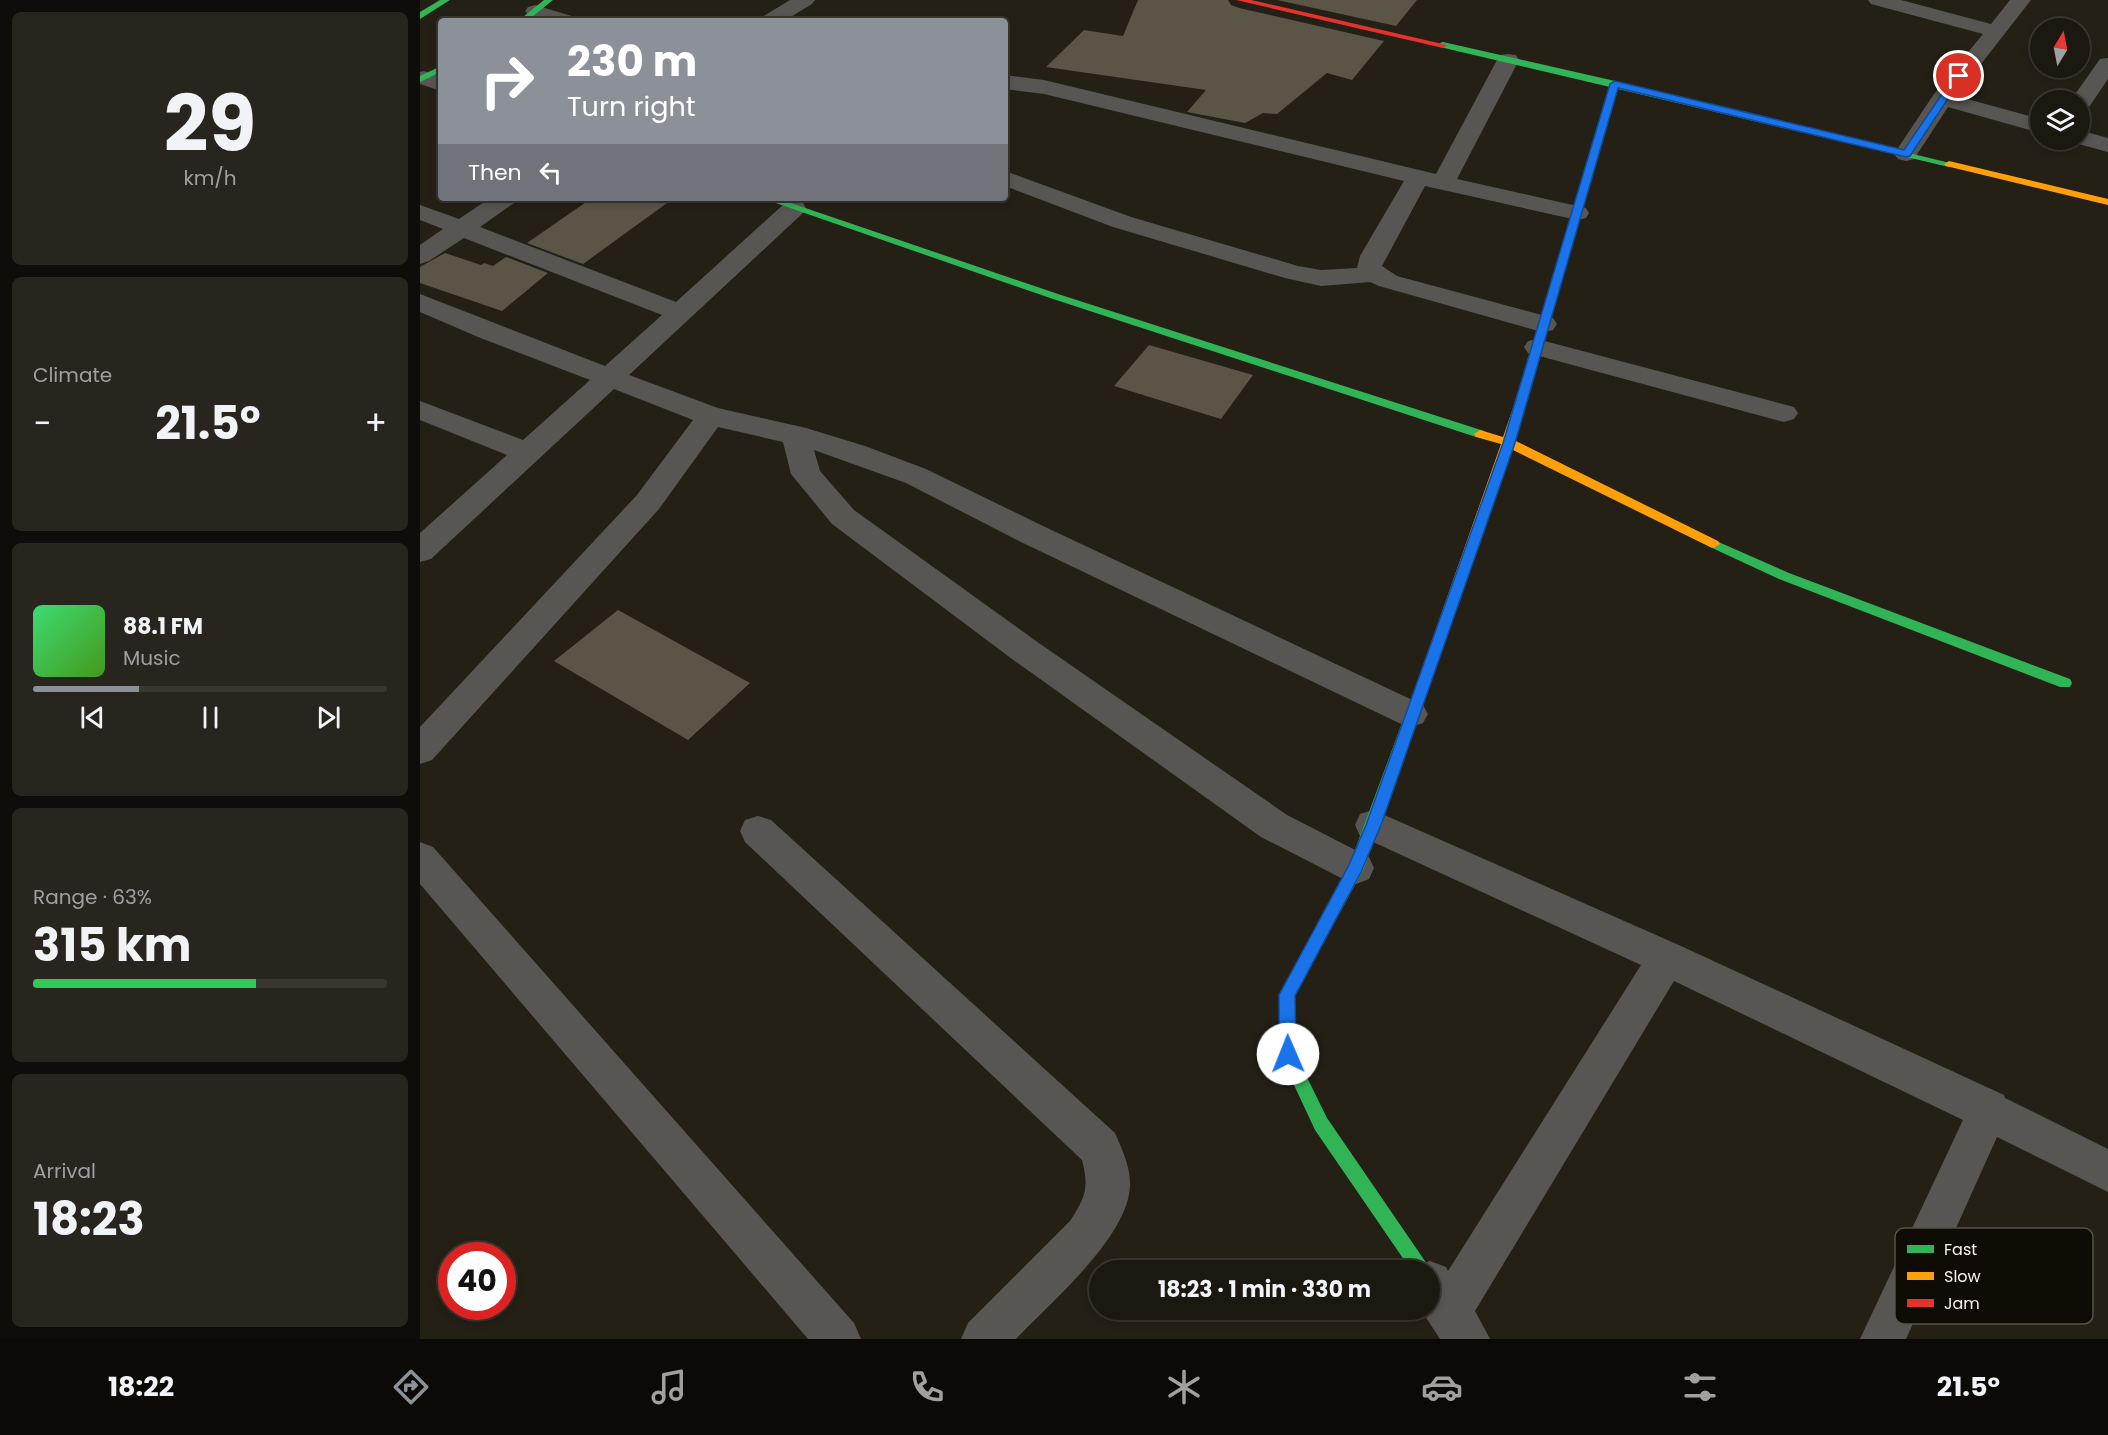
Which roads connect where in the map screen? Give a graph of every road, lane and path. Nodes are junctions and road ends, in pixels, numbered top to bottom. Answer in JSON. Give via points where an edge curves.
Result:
{"nodes":[{"id":1,"x":446,"y":0,"type":"edge"},
{"id":2,"x":805,"y":0,"type":"edge"},
{"id":3,"x":1240,"y":0,"type":"edge"},
{"id":4,"x":1878,"y":0,"type":"edge"},
{"id":5,"x":2021,"y":0,"type":"edge"},
{"id":6,"x":535,"y":11,"type":"edge"},
{"id":7,"x":420,"y":15,"type":"edge"},
{"id":8,"x":558,"y":18,"type":"edge"},
{"id":9,"x":774,"y":18,"type":"edge"},
{"id":10,"x":1995,"y":31,"type":"junction"},
{"id":11,"x":1508,"y":60,"type":"junction"},
{"id":12,"x":2108,"y":64,"type":"edge"},
{"id":13,"x":1008,"y":82,"type":"edge"},
{"id":14,"x":1615,"y":84,"type":"junction"},
{"id":15,"x":2090,"y":90,"type":"edge"},
{"id":16,"x":1942,"y":99,"type":"junction"},
{"id":17,"x":2030,"y":123,"type":"edge"},
{"id":18,"x":2090,"y":140,"type":"edge"},
{"id":19,"x":2108,"y":145,"type":"edge"},
{"id":20,"x":1906,"y":154,"type":"junction"},
{"id":21,"x":1418,"y":177,"type":"junction"},
{"id":22,"x":1008,"y":179,"type":"edge"},
{"id":23,"x":1443,"y":183,"type":"junction"},
{"id":24,"x":502,"y":201,"type":"edge"},
{"id":25,"x":774,"y":201,"type":"edge"},
{"id":26,"x":2108,"y":202,"type":"edge"},
{"id":27,"x":794,"y":208,"type":"junction"},
{"id":28,"x":420,"y":212,"type":"edge"},
{"id":29,"x":1577,"y":213,"type":"junction"},
{"id":30,"x":461,"y":228,"type":"junction"},
{"id":31,"x":420,"y":256,"type":"edge"},
{"id":32,"x":1374,"y":274,"type":"junction"},
{"id":33,"x":420,"y":302,"type":"edge"},
{"id":34,"x":681,"y":312,"type":"junction"},
{"id":35,"x":1541,"y":336,"type":"junction"},
{"id":36,"x":610,"y":378,"type":"junction"},
{"id":37,"x":420,"y":410,"type":"edge"},
{"id":38,"x":1784,"y":413,"type":"dead end"},
{"id":39,"x":711,"y":416,"type":"junction"},
{"id":40,"x":796,"y":435,"type":"junction"},
{"id":41,"x":1509,"y":443,"type":"junction"},
{"id":42,"x":529,"y":453,"type":"junction"},
{"id":43,"x":420,"y":551,"type":"edge"},
{"id":44,"x":2065,"y":683,"type":"dead end"},
{"id":45,"x":1411,"y":714,"type":"junction"},
{"id":46,"x":420,"y":750,"type":"edge"},
{"id":47,"x":1373,"y":825,"type":"junction"},
{"id":48,"x":758,"y":831,"type":"dead end"},
{"id":49,"x":420,"y":858,"type":"edge"},
{"id":50,"x":1356,"y":868,"type":"junction"},
{"id":51,"x":1667,"y":958,"type":"junction"},
{"id":52,"x":1989,"y":1109,"type":"junction"},
{"id":53,"x":2108,"y":1171,"type":"edge"},
{"id":54,"x":1934,"y":1228,"type":"edge"},
{"id":55,"x":1414,"y":1260,"type":"edge"},
{"id":56,"x":1448,"y":1311,"type":"edge"},
{"id":57,"x":1895,"y":1313,"type":"edge"},
{"id":58,"x":838,"y":1339,"type":"edge"},
{"id":59,"x":984,"y":1339,"type":"edge"},
{"id":60,"x":1883,"y":1339,"type":"edge"}],
"edges":[{"from":1,"to":7,"type":"street"},
{"from":2,"to":9,"type":"street"},
{"from":3,"to":11,"type":"street"},
{"from":4,"to":10,"type":"street"},
{"from":5,"to":10,"type":"street"},
{"from":6,"to":8,"type":"street"},
{"from":10,"to":16,"type":"street"},
{"from":11,"to":14,"type":"street"},
{"from":11,"to":23,"type":"street"},
{"from":12,"to":15,"type":"street"},
{"from":13,"to":21,"type":"street","via":[[1044,87]]},
{"from":14,"to":20,"type":"street"},
{"from":14,"to":29,"type":"street"},
{"from":16,"to":17,"type":"street"},
{"from":16,"to":20,"type":"street"},
{"from":18,"to":19,"type":"street"},
{"from":20,"to":26,"type":"street"},
{"from":21,"to":23,"type":"street"},
{"from":21,"to":32,"type":"street","via":[[1373,256],[1369,266]]},
{"from":22,"to":32,"type":"street","via":[[1122,222],[1294,273],[1321,278]]},
{"from":23,"to":29,"type":"street"},
{"from":24,"to":30,"type":"street"},
{"from":25,"to":27,"type":"street"},
{"from":27,"to":34,"type":"street"},
{"from":27,"to":41,"type":"street"},
{"from":28,"to":30,"type":"street"},
{"from":29,"to":35,"type":"street"},
{"from":30,"to":31,"type":"street"},
{"from":30,"to":34,"type":"street"},
{"from":32,"to":35,"type":"street"},
{"from":33,"to":36,"type":"street"},
{"from":34,"to":36,"type":"street"},
{"from":35,"to":38,"type":"street"},
{"from":35,"to":41,"type":"street"},
{"from":36,"to":39,"type":"street"},
{"from":36,"to":42,"type":"street"},
{"from":37,"to":42,"type":"street"},
{"from":39,"to":40,"type":"street"},
{"from":39,"to":46,"type":"street","via":[[648,502]]},
{"from":40,"to":45,"type":"street","via":[[916,476]]},
{"from":40,"to":50,"type":"street","via":[[806,474],[843,517],[1274,826]]},
{"from":41,"to":44,"type":"street","via":[[1784,576]]},
{"from":41,"to":45,"type":"street"},
{"from":42,"to":43,"type":"street"},
{"from":45,"to":47,"type":"street"},
{"from":47,"to":50,"type":"street"},
{"from":47,"to":51,"type":"street"},
{"from":48,"to":59,"type":"street","via":[[1100,1148],[1109,1182],[1102,1211],[1086,1236]]},
{"from":49,"to":58,"type":"street"},
{"from":50,"to":55,"type":"street","via":[[1287,995],[1288,1054],[1321,1124]]},
{"from":51,"to":52,"type":"street"},
{"from":51,"to":56,"type":"street"},
{"from":52,"to":53,"type":"street"},
{"from":52,"to":54,"type":"street"},
{"from":57,"to":60,"type":"street"}]}
